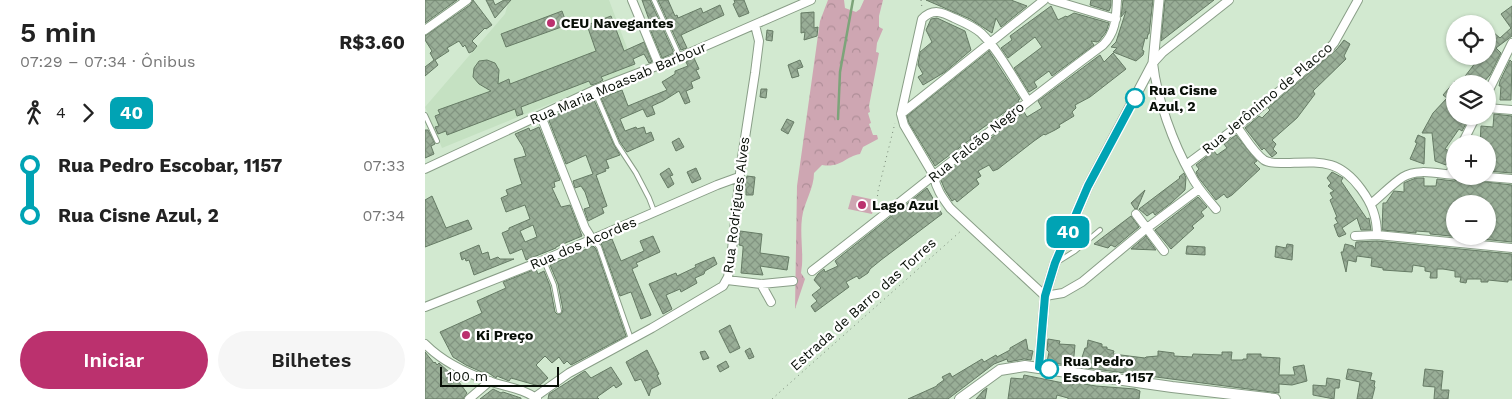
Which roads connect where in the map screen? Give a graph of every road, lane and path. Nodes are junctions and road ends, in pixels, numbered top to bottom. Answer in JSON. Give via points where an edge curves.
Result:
{"nodes":[{"id":1,"x":467,"y":0,"type":"edge"},
{"id":2,"x":632,"y":0,"type":"edge"},
{"id":3,"x":654,"y":0,"type":"edge"},
{"id":4,"x":811,"y":0,"type":"edge"},
{"id":5,"x":921,"y":0,"type":"edge"},
{"id":6,"x":1044,"y":0,"type":"edge"},
{"id":7,"x":1052,"y":0,"type":"edge"},
{"id":8,"x":1117,"y":0,"type":"edge"},
{"id":9,"x":1159,"y":0,"type":"edge"},
{"id":10,"x":1229,"y":0,"type":"edge"},
{"id":11,"x":1359,"y":0,"type":"edge"},
{"id":12,"x":927,"y":14,"type":"junction"},
{"id":13,"x":1116,"y":19,"type":"junction"},
{"id":14,"x":755,"y":25,"type":"junction"},
{"id":15,"x":425,"y":30,"type":"edge"},
{"id":16,"x":990,"y":43,"type":"junction"},
{"id":17,"x":1512,"y":43,"type":"edge"},
{"id":18,"x":680,"y":57,"type":"junction"},
{"id":19,"x":1153,"y":63,"type":"junction"},
{"id":20,"x":659,"y":65,"type":"junction"},
{"id":21,"x":1496,"y":76,"type":"edge"},
{"id":22,"x":595,"y":90,"type":"junction"},
{"id":23,"x":1028,"y":101,"type":"junction"},
{"id":24,"x":1496,"y":109,"type":"edge"},
{"id":25,"x":1512,"y":110,"type":"edge"},
{"id":26,"x":425,"y":114,"type":"edge"},
{"id":27,"x":901,"y":114,"type":"junction"},
{"id":28,"x":541,"y":116,"type":"junction"},
{"id":29,"x":1237,"y":127,"type":"junction"},
{"id":30,"x":437,"y":142,"type":"dead end"},
{"id":31,"x":1186,"y":165,"type":"junction"},
{"id":32,"x":425,"y":169,"type":"edge"},
{"id":33,"x":1446,"y":174,"type":"edge"},
{"id":34,"x":934,"y":176,"type":"junction"},
{"id":35,"x":739,"y":177,"type":"junction"},
{"id":36,"x":1496,"y":178,"type":"edge"},
{"id":37,"x":1512,"y":179,"type":"edge"},
{"id":38,"x":1199,"y":189,"type":"junction"},
{"id":39,"x":1372,"y":203,"type":"junction"},
{"id":40,"x":1216,"y":209,"type":"dead end"},
{"id":41,"x":654,"y":212,"type":"junction"},
{"id":42,"x":1136,"y":214,"type":"dead end"},
{"id":43,"x":877,"y":220,"type":"junction"},
{"id":44,"x":968,"y":225,"type":"junction"},
{"id":45,"x":1147,"y":228,"type":"junction"},
{"id":46,"x":1100,"y":230,"type":"dead end"},
{"id":47,"x":1377,"y":235,"type":"junction"},
{"id":48,"x":1355,"y":236,"type":"dead end"},
{"id":49,"x":592,"y":239,"type":"junction"},
{"id":50,"x":1512,"y":248,"type":"edge"},
{"id":51,"x":1164,"y":251,"type":"dead end"},
{"id":52,"x":544,"y":260,"type":"junction"},
{"id":53,"x":1055,"y":263,"type":"junction"},
{"id":54,"x":812,"y":271,"type":"dead end"},
{"id":55,"x":727,"y":280,"type":"junction"},
{"id":56,"x":793,"y":281,"type":"dead end"},
{"id":57,"x":761,"y":284,"type":"junction"},
{"id":58,"x":1045,"y":296,"type":"junction"},
{"id":59,"x":771,"y":302,"type":"dead end"},
{"id":60,"x":425,"y":307,"type":"edge"},
{"id":61,"x":559,"y":311,"type":"dead end"},
{"id":62,"x":631,"y":339,"type":"junction"},
{"id":63,"x":425,"y":346,"type":"edge"},
{"id":64,"x":1039,"y":367,"type":"junction"},
{"id":65,"x":490,"y":381,"type":"junction"},
{"id":66,"x":536,"y":398,"type":"edge"},
{"id":67,"x":469,"y":399,"type":"edge"},
{"id":68,"x":772,"y":399,"type":"edge"},
{"id":69,"x":960,"y":399,"type":"edge"},
{"id":70,"x":1275,"y":399,"type":"edge"}],
"edges":[{"from":1,"to":15,"type":"street"},
{"from":2,"to":20,"type":"street"},
{"from":3,"to":18,"type":"lane"},
{"from":4,"to":14,"type":"street","name":"Rua Maria Moassab Barbour"},
{"from":5,"to":12,"type":"path"},
{"from":6,"to":16,"type":"street"},
{"from":7,"to":13,"type":"street"},
{"from":8,"to":13,"type":"street","name":"Rua Falcão Negro"},
{"from":9,"to":19,"type":"street"},
{"from":10,"to":19,"type":"street"},
{"from":11,"to":29,"type":"street","name":"Rua Jerônimo de Placco","via":[[1328,50]]},
{"from":12,"to":16,"type":"street","via":[[939,11],[971,26]]},
{"from":12,"to":27,"type":"street","via":[[923,19]]},
{"from":13,"to":23,"type":"street","name":"Rua Falcão Negro","via":[[1112,33],[1103,45]]},
{"from":14,"to":18,"type":"street","name":"Rua Maria Moassab Barbour"},
{"from":14,"to":35,"type":"street","name":"Rua Rodrigues Alves","via":[[759,41]]},
{"from":16,"to":23,"type":"street"},
{"from":16,"to":27,"type":"street"},
{"from":17,"to":21,"type":"street"},
{"from":18,"to":20,"type":"street","name":"Rua Maria Moassab Barbour"},
{"from":19,"to":31,"type":"street","via":[[1157,90]]},
{"from":19,"to":53,"type":"street","via":[[1088,186]]},
{"from":20,"to":22,"type":"street","name":"Rua Maria Moassab Barbour"},
{"from":22,"to":28,"type":"street","name":"Rua Maria Moassab Barbour"},
{"from":22,"to":41,"type":"lane","via":[[617,144],[640,179]]},
{"from":23,"to":34,"type":"street","name":"Rua Falcão Negro"},
{"from":24,"to":25,"type":"street"},
{"from":26,"to":30,"type":"lane"},
{"from":27,"to":34,"type":"street","via":[[904,125]]},
{"from":27,"to":43,"type":"path","via":[[895,122],[877,191]]},
{"from":28,"to":32,"type":"street","name":"Rua Maria Moassab Barbour"},
{"from":28,"to":49,"type":"street"},
{"from":29,"to":31,"type":"street","name":"Rua Jerônimo de Placco"},
{"from":29,"to":39,"type":"street","via":[[1264,160],[1335,165],[1353,178]]},
{"from":31,"to":38,"type":"street"},
{"from":33,"to":39,"type":"street","via":[[1409,174]]},
{"from":34,"to":43,"type":"street","name":"Rua Falcão Negro"},
{"from":34,"to":44,"type":"street","via":[[939,193]]},
{"from":35,"to":41,"type":"street","name":"Rua dos Acordes"},
{"from":35,"to":55,"type":"street","name":"Rua Rodrigues Alves"},
{"from":36,"to":37,"type":"street"},
{"from":38,"to":40,"type":"street"},
{"from":38,"to":45,"type":"street"},
{"from":39,"to":47,"type":"street"},
{"from":41,"to":49,"type":"street","name":"Rua dos Acordes"},
{"from":42,"to":45,"type":"street"},
{"from":43,"to":54,"type":"street","name":"Rua Falcão Negro"},
{"from":44,"to":58,"type":"street"},
{"from":44,"to":68,"type":"path","name":"Estrada de Barro das Torres"},
{"from":45,"to":51,"type":"street"},
{"from":45,"to":58,"type":"street","via":[[1082,282],[1063,293]]},
{"from":46,"to":53,"type":"lane"},
{"from":47,"to":48,"type":"street"},
{"from":47,"to":50,"type":"street"},
{"from":49,"to":52,"type":"street","name":"Rua dos Acordes"},
{"from":49,"to":62,"type":"lane","via":[[599,247]]},
{"from":52,"to":60,"type":"street","name":"Rua dos Acordes"},
{"from":52,"to":61,"type":"lane","via":[[554,285]]},
{"from":53,"to":58,"type":"street"},
{"from":55,"to":57,"type":"street"},
{"from":55,"to":62,"type":"street","name":"Rua Rodrigues Alves","via":[[720,289]]},
{"from":56,"to":57,"type":"street"},
{"from":57,"to":59,"type":"street"},
{"from":58,"to":64,"type":"street"},
{"from":62,"to":66,"type":"street","name":"Rua Rodrigues Alves","via":[[569,373]]},
{"from":63,"to":65,"type":"street","via":[[448,363]]},
{"from":64,"to":69,"type":"main road","via":[[1016,366],[1000,370]]},
{"from":64,"to":70,"type":"main road"},
{"from":65,"to":66,"type":"street"},
{"from":65,"to":67,"type":"street"}]}
